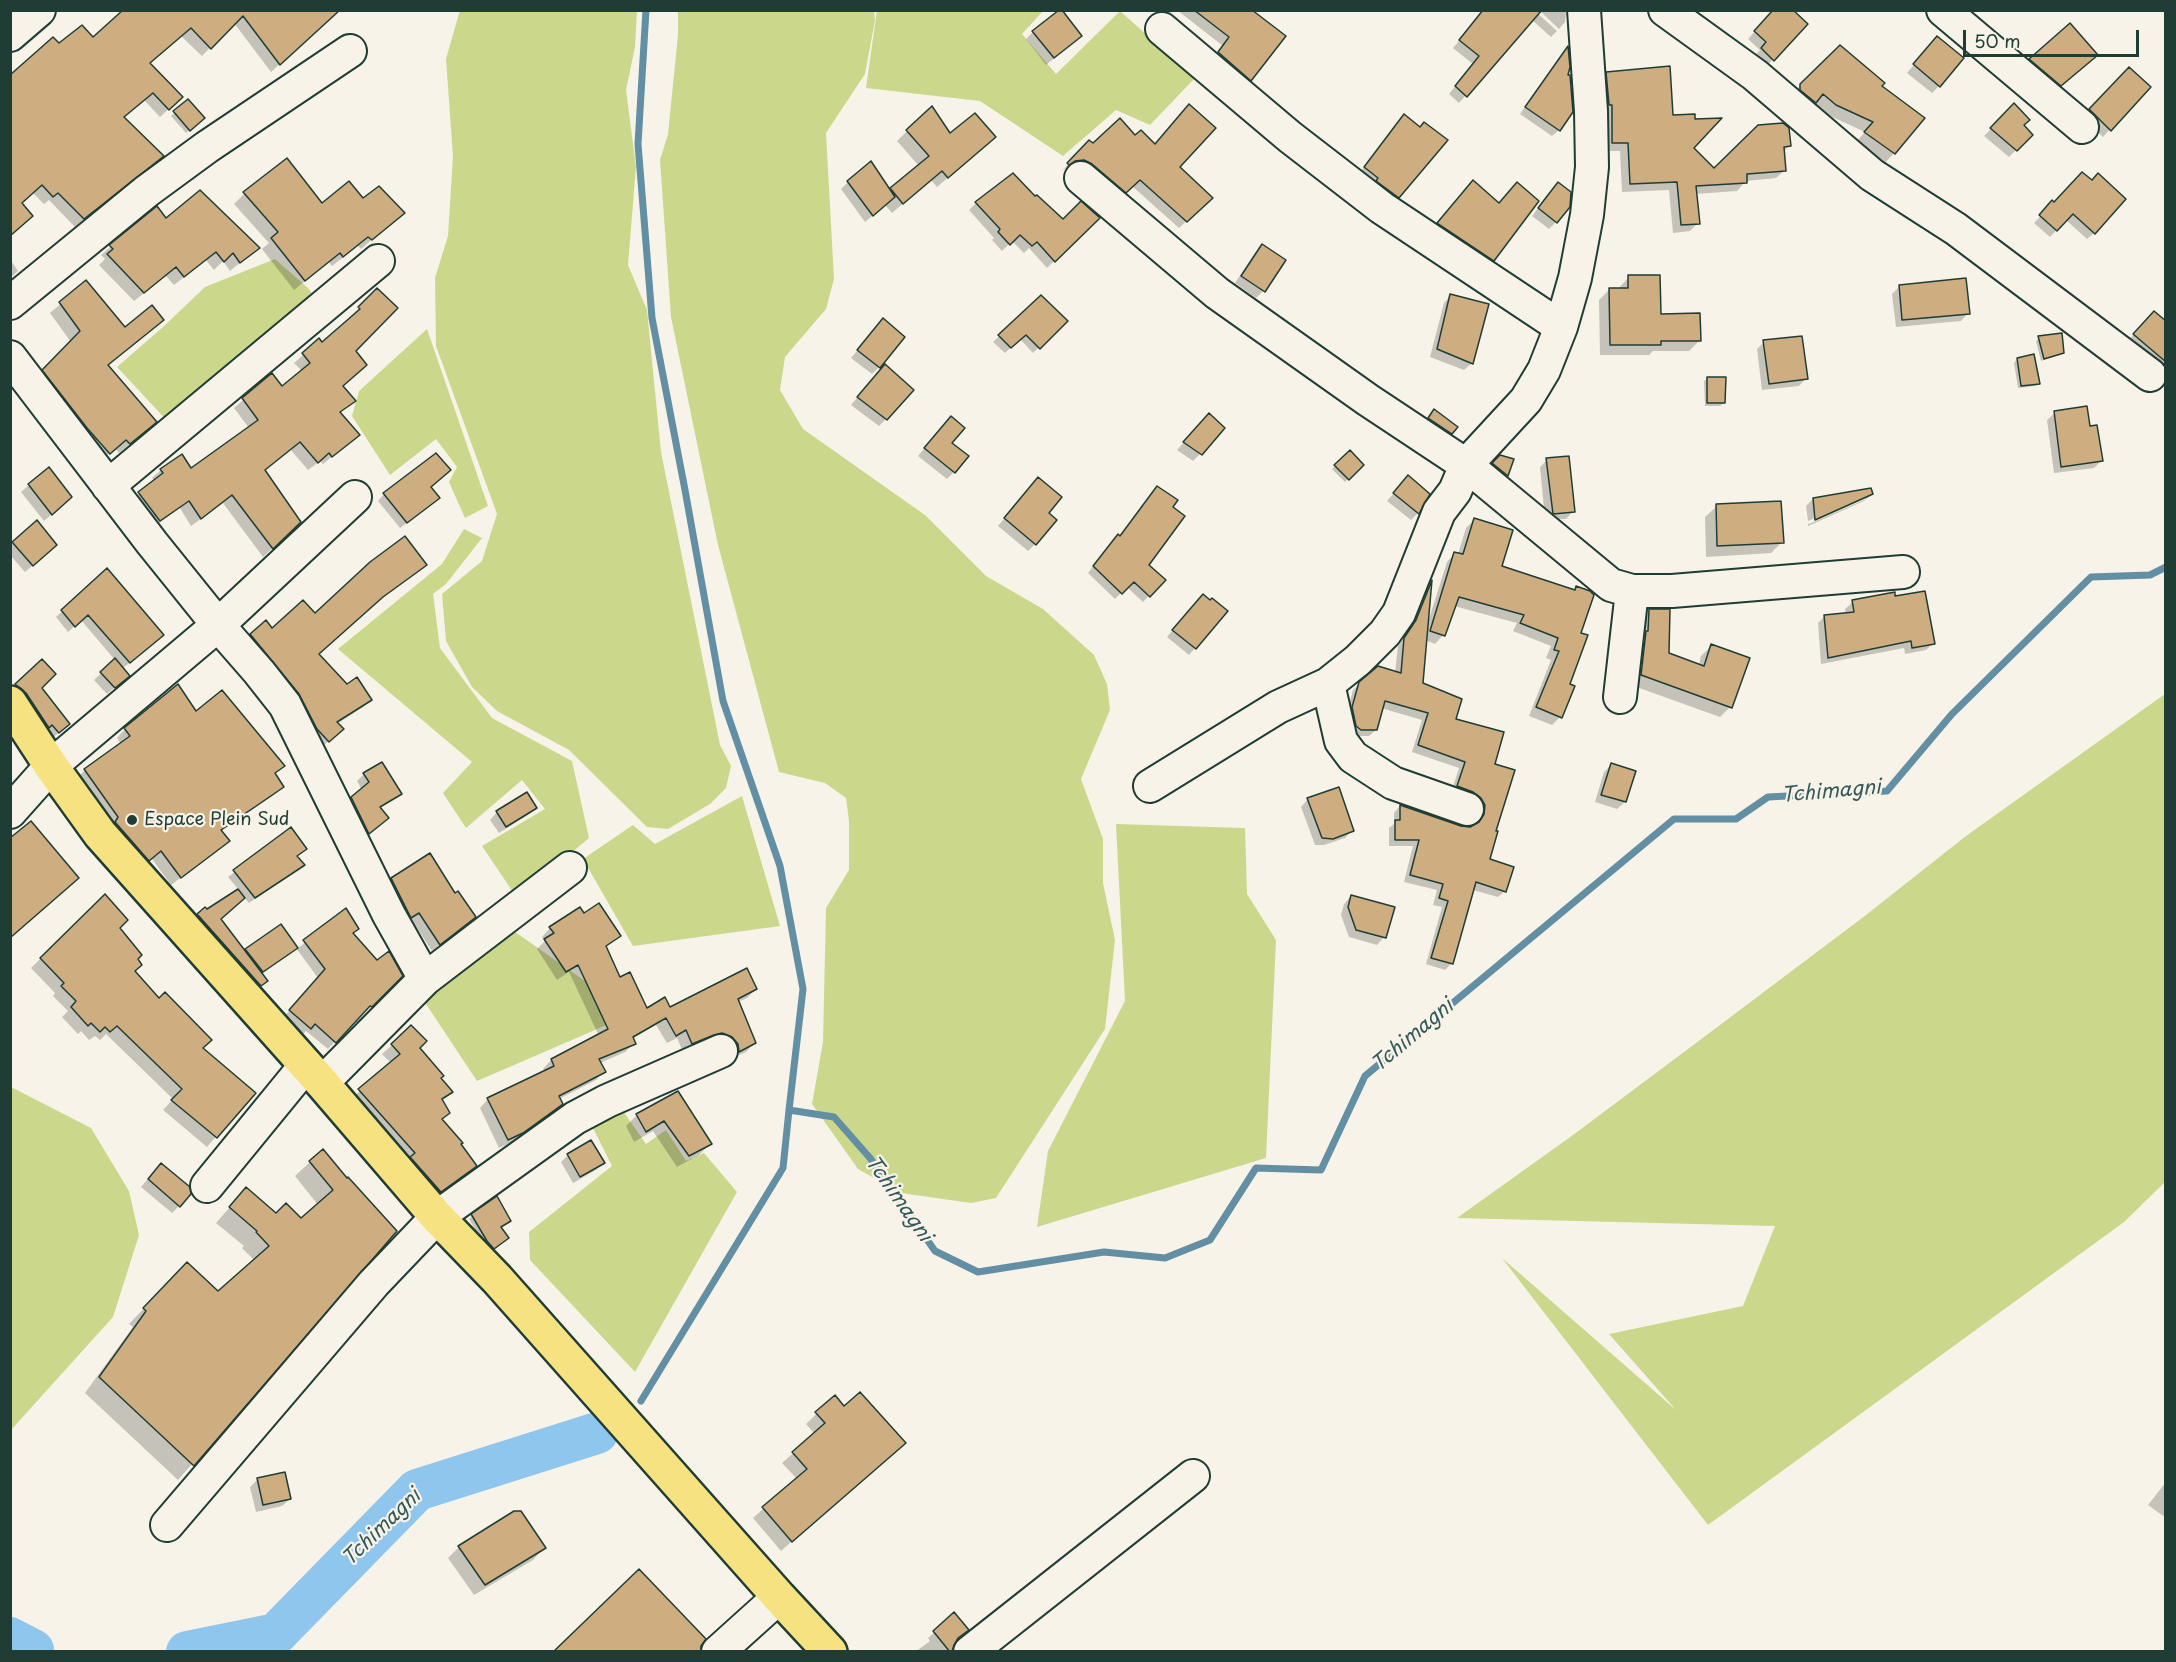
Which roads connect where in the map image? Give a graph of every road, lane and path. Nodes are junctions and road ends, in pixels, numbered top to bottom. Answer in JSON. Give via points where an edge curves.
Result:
{"nodes":[{"id":1,"x":39,"y":10,"type":"edge"},
{"id":2,"x":1584,"y":10,"type":"edge"},
{"id":3,"x":1665,"y":10,"type":"edge"},
{"id":4,"x":1943,"y":10,"type":"edge"},
{"id":5,"x":1162,"y":29,"type":"dead end"},
{"id":6,"x":10,"y":35,"type":"edge"},
{"id":7,"x":350,"y":51,"type":"dead end"},
{"id":8,"x":2082,"y":127,"type":"dead end"},
{"id":9,"x":1081,"y":178,"type":"dead end"},
{"id":10,"x":378,"y":261,"type":"dead end"},
{"id":11,"x":10,"y":303,"type":"edge"},
{"id":12,"x":1561,"y":327,"type":"junction"},
{"id":13,"x":10,"y":357,"type":"edge"},
{"id":14,"x":2150,"y":375,"type":"dead end"},
{"id":15,"x":1466,"y":465,"type":"junction"},
{"id":16,"x":108,"y":486,"type":"junction"},
{"id":17,"x":355,"y":497,"type":"dead end"},
{"id":18,"x":1903,"y":572,"type":"dead end"},
{"id":19,"x":1632,"y":591,"type":"junction"},
{"id":20,"x":218,"y":625,"type":"junction"},
{"id":21,"x":1328,"y":684,"type":"junction"},
{"id":22,"x":1620,"y":697,"type":"dead end"},
{"id":23,"x":10,"y":703,"type":"edge"},
{"id":24,"x":51,"y":766,"type":"junction"},
{"id":25,"x":1150,"y":786,"type":"dead end"},
{"id":26,"x":1467,"y":809,"type":"dead end"},
{"id":27,"x":10,"y":812,"type":"edge"},
{"id":28,"x":570,"y":867,"type":"dead end"},
{"id":29,"x":425,"y":979,"type":"junction"},
{"id":30,"x":721,"y":1051,"type":"dead end"},
{"id":31,"x":314,"y":1074,"type":"junction"},
{"id":32,"x":207,"y":1186,"type":"dead end"},
{"id":33,"x":437,"y":1216,"type":"junction"},
{"id":34,"x":1193,"y":1476,"type":"dead end"},
{"id":35,"x":168,"y":1525,"type":"dead end"},
{"id":36,"x":779,"y":1598,"type":"junction"},
{"id":37,"x":718,"y":1652,"type":"edge"},
{"id":38,"x":830,"y":1652,"type":"edge"},
{"id":39,"x":970,"y":1652,"type":"edge"}],
"edges":[{"from":1,"to":6,"type":"street"},
{"from":2,"to":12,"type":"street","via":[[1592,167],[1579,257]]},
{"from":3,"to":14,"type":"street","via":[[1755,75],[1872,175],[1956,229]]},
{"from":4,"to":8,"type":"street"},
{"from":5,"to":12,"type":"street","via":[[1382,208]]},
{"from":7,"to":11,"type":"street","via":[[147,191]]},
{"from":9,"to":15,"type":"street","via":[[1217,293]]},
{"from":10,"to":16,"type":"street"},
{"from":12,"to":15,"type":"street","via":[[1544,370],[1526,400]]},
{"from":13,"to":16,"type":"street"},
{"from":15,"to":19,"type":"street","via":[[1611,585]]},
{"from":15,"to":21,"type":"street","via":[[1455,491],[1439,512],[1399,613],[1386,633]]},
{"from":16,"to":20,"type":"street"},
{"from":17,"to":20,"type":"street"},
{"from":18,"to":19,"type":"street"},
{"from":19,"to":22,"type":"street"},
{"from":20,"to":24,"type":"street"},
{"from":20,"to":29,"type":"street","via":[[285,705]]},
{"from":21,"to":25,"type":"street","via":[[1278,707]]},
{"from":21,"to":26,"type":"street","via":[[1341,741],[1353,757],[1393,783]]},
{"from":23,"to":24,"type":"highway"},
{"from":24,"to":27,"type":"street"},
{"from":24,"to":31,"type":"highway","via":[[100,834]]},
{"from":28,"to":29,"type":"street"},
{"from":29,"to":31,"type":"street"},
{"from":30,"to":33,"type":"street","via":[[575,1118]]},
{"from":31,"to":32,"type":"street"},
{"from":31,"to":33,"type":"highway"},
{"from":33,"to":35,"type":"street","via":[[374,1283]]},
{"from":33,"to":36,"type":"highway"},
{"from":34,"to":39,"type":"street"},
{"from":36,"to":37,"type":"street"},
{"from":36,"to":38,"type":"highway"}]}
